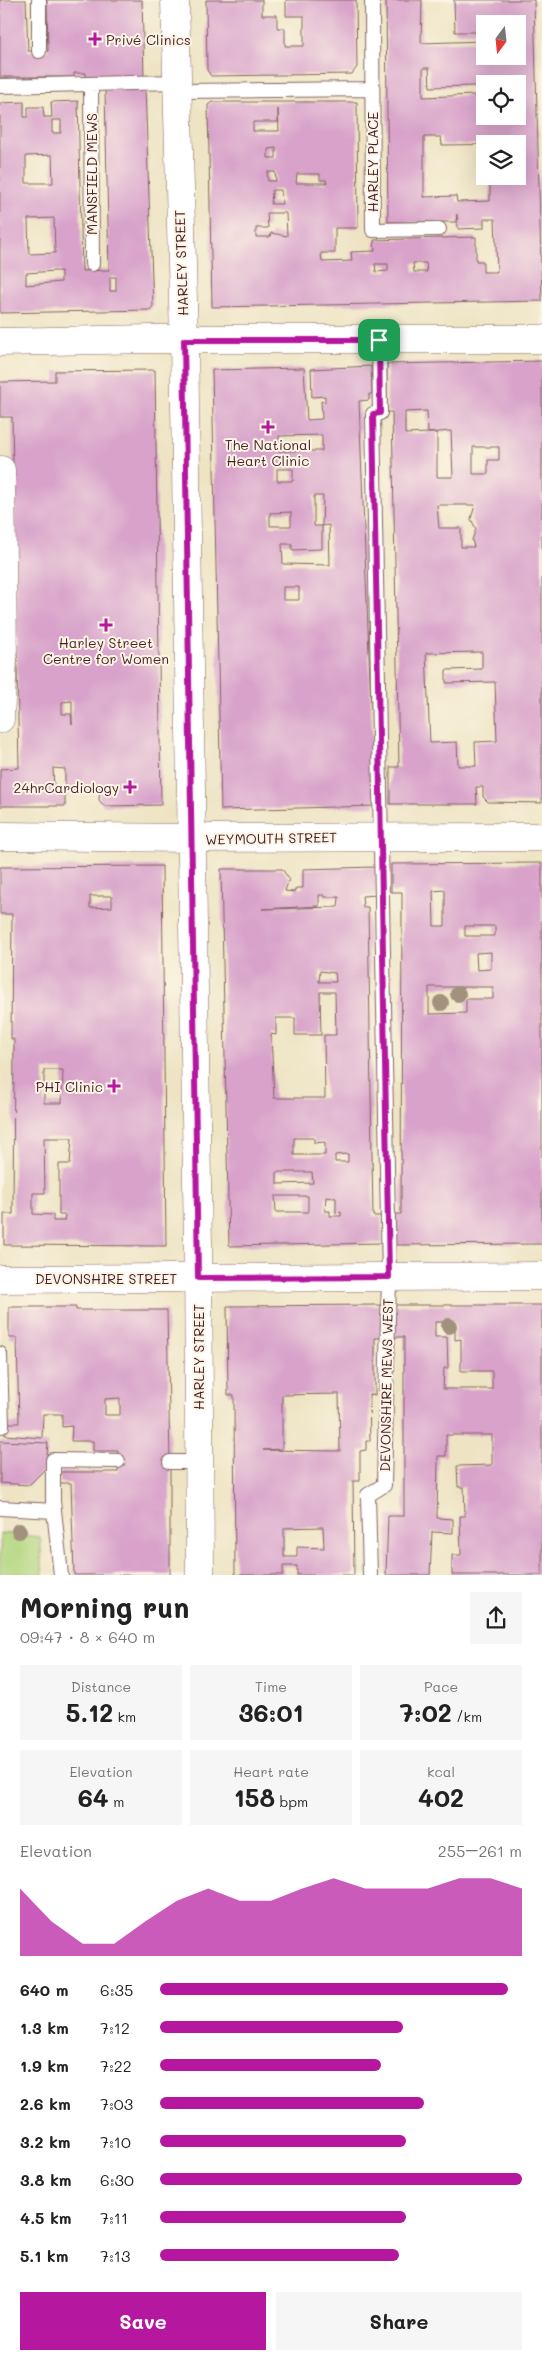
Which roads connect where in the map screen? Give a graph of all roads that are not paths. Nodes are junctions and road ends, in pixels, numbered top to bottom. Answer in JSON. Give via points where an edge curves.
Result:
{"nodes":[{"id":1,"x":39,"y":0,"type":"edge"},
{"id":2,"x":175,"y":0,"type":"edge"},
{"id":3,"x":372,"y":0,"type":"edge"},
{"id":4,"x":39,"y":51,"type":"dead end"},
{"id":5,"x":90,"y":84,"type":"junction"},
{"id":6,"x":0,"y":86,"type":"edge"},
{"id":7,"x":177,"y":86,"type":"junction"},
{"id":8,"x":372,"y":89,"type":"junction"},
{"id":9,"x":438,"y":229,"type":"dead end"},
{"id":10,"x":92,"y":264,"type":"dead end"},
{"id":11,"x":542,"y":338,"type":"edge"},
{"id":12,"x":184,"y":340,"type":"junction"},
{"id":13,"x":379,"y":340,"type":"junction"},
{"id":14,"x":0,"y":342,"type":"edge"},
{"id":15,"x":1,"y":470,"type":"edge"},
{"id":16,"x":1,"y":591,"type":"edge"},
{"id":17,"x":1,"y":660,"type":"edge"},
{"id":18,"x":0,"y":718,"type":"edge"},
{"id":19,"x":0,"y":836,"type":"edge"},
{"id":20,"x":382,"y":837,"type":"junction"},
{"id":21,"x":191,"y":838,"type":"junction"},
{"id":22,"x":542,"y":838,"type":"edge"},
{"id":23,"x":542,"y":1276,"type":"edge"},
{"id":24,"x":389,"y":1277,"type":"junction"},
{"id":25,"x":0,"y":1278,"type":"edge"},
{"id":26,"x":198,"y":1278,"type":"junction"},
{"id":27,"x":0,"y":1354,"type":"edge"},
{"id":28,"x":2,"y":1426,"type":"dead end"},
{"id":29,"x":118,"y":1461,"type":"dead end"},
{"id":30,"x":170,"y":1462,"type":"dead end"},
{"id":31,"x":198,"y":1462,"type":"junction"},
{"id":32,"x":0,"y":1508,"type":"edge"},
{"id":33,"x":54,"y":1511,"type":"junction"},
{"id":34,"x":61,"y":1575,"type":"edge"},
{"id":35,"x":200,"y":1575,"type":"edge"},
{"id":36,"x":370,"y":1575,"type":"edge"}],
"edges":[{"from":1,"to":4,"type":"lane"},
{"from":2,"to":7,"type":"street","name":"HARLEY STREET"},
{"from":3,"to":8,"type":"lane","name":"HARLEY PLACE"},
{"from":5,"to":6,"type":"lane","via":[[40,81]]},
{"from":5,"to":7,"type":"lane"},
{"from":5,"to":10,"type":"lane","name":"MANSFIELD MEWS"},
{"from":7,"to":8,"type":"lane"},
{"from":7,"to":12,"type":"street","name":"HARLEY STREET"},
{"from":8,"to":9,"type":"lane","name":"HARLEY PLACE","via":[[373,230]]},
{"from":11,"to":13,"type":"street"},
{"from":12,"to":13,"type":"street"},
{"from":12,"to":14,"type":"street"},
{"from":12,"to":21,"type":"street","name":"HARLEY STREET"},
{"from":13,"to":20,"type":"lane","via":[[380,413],[373,414]]},
{"from":15,"to":16,"type":"street"},
{"from":16,"to":17,"type":"street"},
{"from":17,"to":18,"type":"street"},
{"from":19,"to":21,"type":"street","name":"WEYMOUTH STREET"},
{"from":20,"to":21,"type":"street","name":"WEYMOUTH STREET"},
{"from":20,"to":22,"type":"street","name":"WEYMOUTH STREET"},
{"from":20,"to":24,"type":"lane"},
{"from":21,"to":26,"type":"street","name":"HARLEY STREET"},
{"from":23,"to":24,"type":"street","name":"DEVONSHIRE STREET"},
{"from":24,"to":26,"type":"street","name":"DEVONSHIRE STREET"},
{"from":24,"to":36,"type":"lane","name":"DEVONSHIRE MEWS WEST","via":[[384,1485],[368,1495]]},
{"from":25,"to":26,"type":"street","name":"DEVONSHIRE STREET"},
{"from":26,"to":31,"type":"street","name":"HARLEY STREET"},
{"from":27,"to":28,"type":"lane"},
{"from":29,"to":33,"type":"lane","via":[[53,1460]]},
{"from":30,"to":31,"type":"lane"},
{"from":31,"to":35,"type":"street","name":"HARLEY STREET"},
{"from":32,"to":33,"type":"lane"},
{"from":33,"to":34,"type":"lane"}]}
